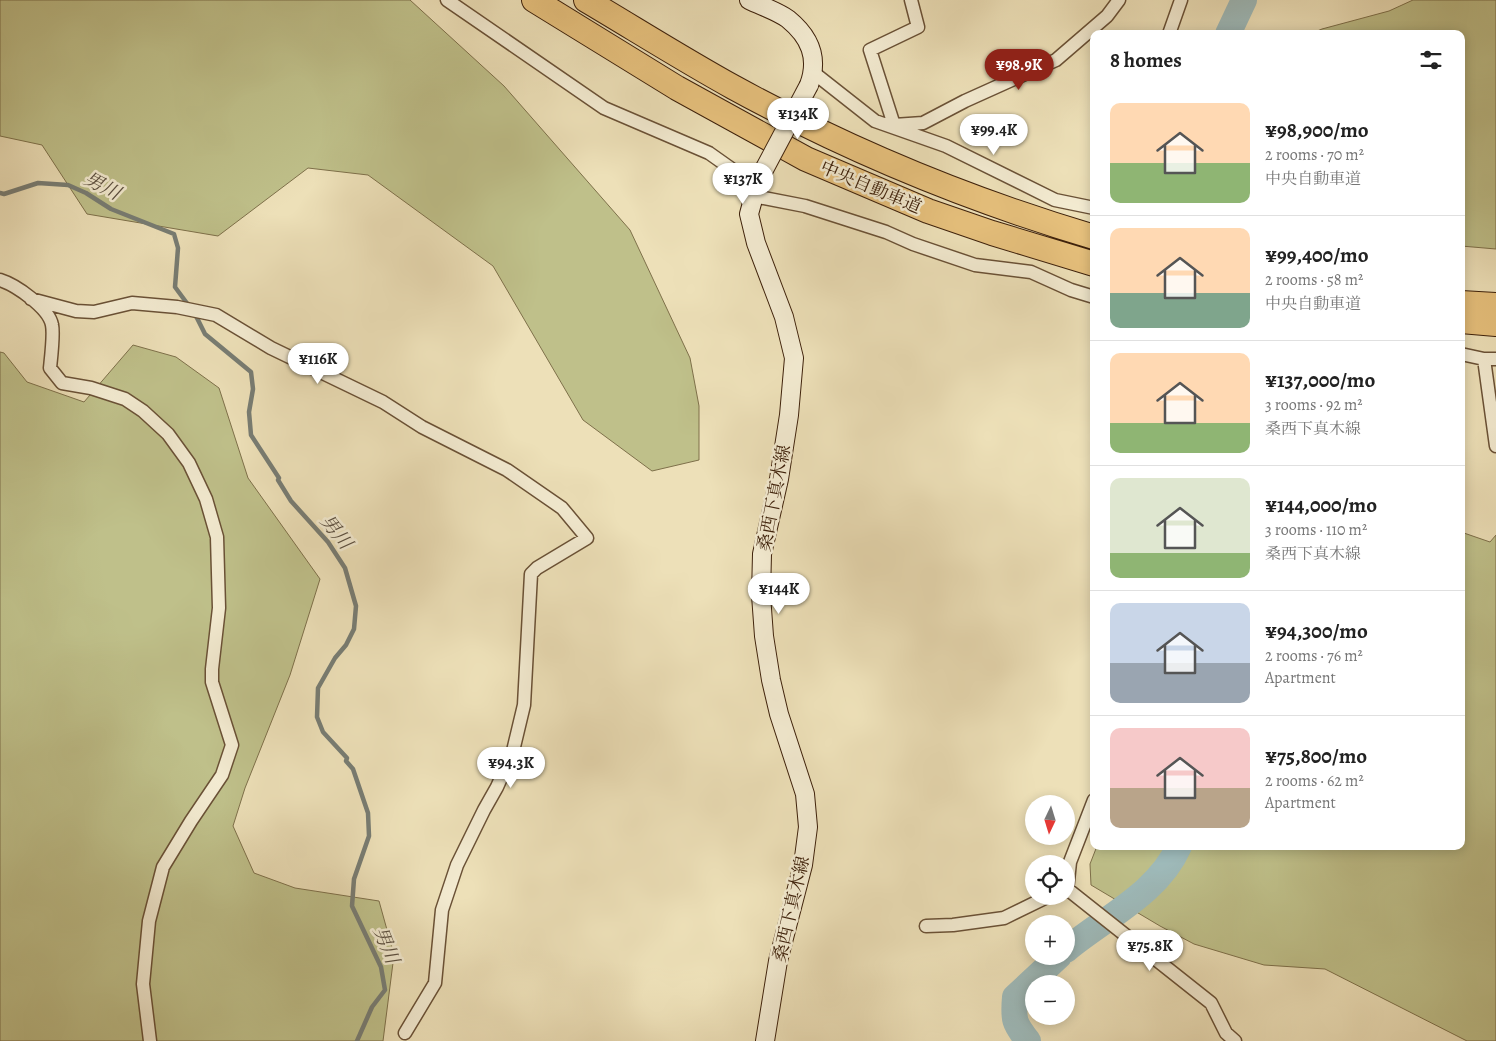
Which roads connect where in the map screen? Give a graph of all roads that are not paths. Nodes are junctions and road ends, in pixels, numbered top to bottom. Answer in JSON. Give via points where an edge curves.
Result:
{"nodes":[{"id":1,"x":446,"y":0,"type":"edge"},
{"id":2,"x":534,"y":0,"type":"edge"},
{"id":3,"x":586,"y":0,"type":"edge"},
{"id":4,"x":749,"y":0,"type":"edge"},
{"id":5,"x":911,"y":0,"type":"edge"},
{"id":6,"x":1119,"y":0,"type":"edge"},
{"id":7,"x":1181,"y":0,"type":"edge"},
{"id":8,"x":1090,"y":30,"type":"edge"},
{"id":9,"x":1090,"y":30,"type":"edge"},
{"id":10,"x":1170,"y":30,"type":"edge"},
{"id":11,"x":811,"y":79,"type":"junction"},
{"id":12,"x":891,"y":125,"type":"junction"},
{"id":13,"x":756,"y":188,"type":"junction"},
{"id":14,"x":1090,"y":207,"type":"edge"},
{"id":15,"x":1090,"y":237,"type":"edge"},
{"id":16,"x":1090,"y":263,"type":"edge"},
{"id":17,"x":0,"y":280,"type":"edge"},
{"id":18,"x":1090,"y":296,"type":"edge"},
{"id":19,"x":32,"y":299,"type":"junction"},
{"id":20,"x":1465,"y":303,"type":"edge"},
{"id":21,"x":1496,"y":305,"type":"edge"},
{"id":22,"x":1465,"y":321,"type":"edge"},
{"id":23,"x":1496,"y":324,"type":"edge"},
{"id":24,"x":1465,"y":355,"type":"edge"},
{"id":25,"x":1490,"y":359,"type":"edge"},
{"id":26,"x":1496,"y":446,"type":"edge"},
{"id":27,"x":1090,"y":810,"type":"edge"},
{"id":28,"x":1073,"y":855,"type":"edge"},
{"id":29,"x":1075,"y":895,"type":"edge"},
{"id":30,"x":1031,"y":905,"type":"edge"},
{"id":31,"x":926,"y":926,"type":"dead end"},
{"id":32,"x":405,"y":1033,"type":"dead end"},
{"id":33,"x":150,"y":1041,"type":"edge"},
{"id":34,"x":765,"y":1041,"type":"edge"},
{"id":35,"x":1235,"y":1041,"type":"edge"}],
"edges":[{"from":1,"to":13,"type":"street","via":[[604,108],[709,153]]},
{"from":2,"to":16,"type":"highway","name":"中央自動車道","via":[[677,88],[806,159],[928,211]]},
{"from":3,"to":15,"type":"highway","name":"中央自動車道","via":[[733,87],[852,147],[948,188]]},
{"from":4,"to":11,"type":"main road","via":[[787,19],[806,39],[814,60]]},
{"from":5,"to":12,"type":"street","via":[[918,27],[870,50]]},
{"from":6,"to":9,"type":"street"},
{"from":7,"to":10,"type":"street"},
{"from":8,"to":12,"type":"street","via":[[1056,60],[923,123]]},
{"from":11,"to":12,"type":"street","via":[[875,121]]},
{"from":11,"to":13,"type":"main road","name":"桑西下真木線","bridge":true},
{"from":12,"to":14,"type":"street","via":[[946,146],[1055,200]]},
{"from":13,"to":18,"type":"street","via":[[886,232],[942,255],[975,265],[1031,272]]},
{"from":13,"to":34,"type":"main road","name":"桑西下真木線","via":[[749,214],[784,317],[794,358],[779,479],[762,554],[764,636],[770,680],[805,794],[808,827],[803,865],[778,960]]},
{"from":17,"to":19,"type":"street"},
{"from":19,"to":32,"type":"street","via":[[76,311],[94,312],[132,303],[216,314],[271,348],[383,402],[422,427],[507,470],[562,508],[587,538],[531,574],[524,705],[513,751],[457,866],[442,910],[435,983]]},
{"from":19,"to":33,"type":"street","via":[[52,324],[50,368],[62,383],[125,399],[168,434],[189,463],[206,499],[217,537],[219,608],[212,682],[232,745],[222,774],[163,867],[149,921],[143,984]]},
{"from":20,"to":21,"type":"highway"},
{"from":22,"to":23,"type":"highway"},
{"from":24,"to":25,"type":"street"},
{"from":25,"to":26,"type":"street"},
{"from":27,"to":28,"type":"street"},
{"from":29,"to":35,"type":"street","via":[[1212,1004],[1226,1032]]},
{"from":30,"to":31,"type":"street","via":[[1004,918]]}]}
